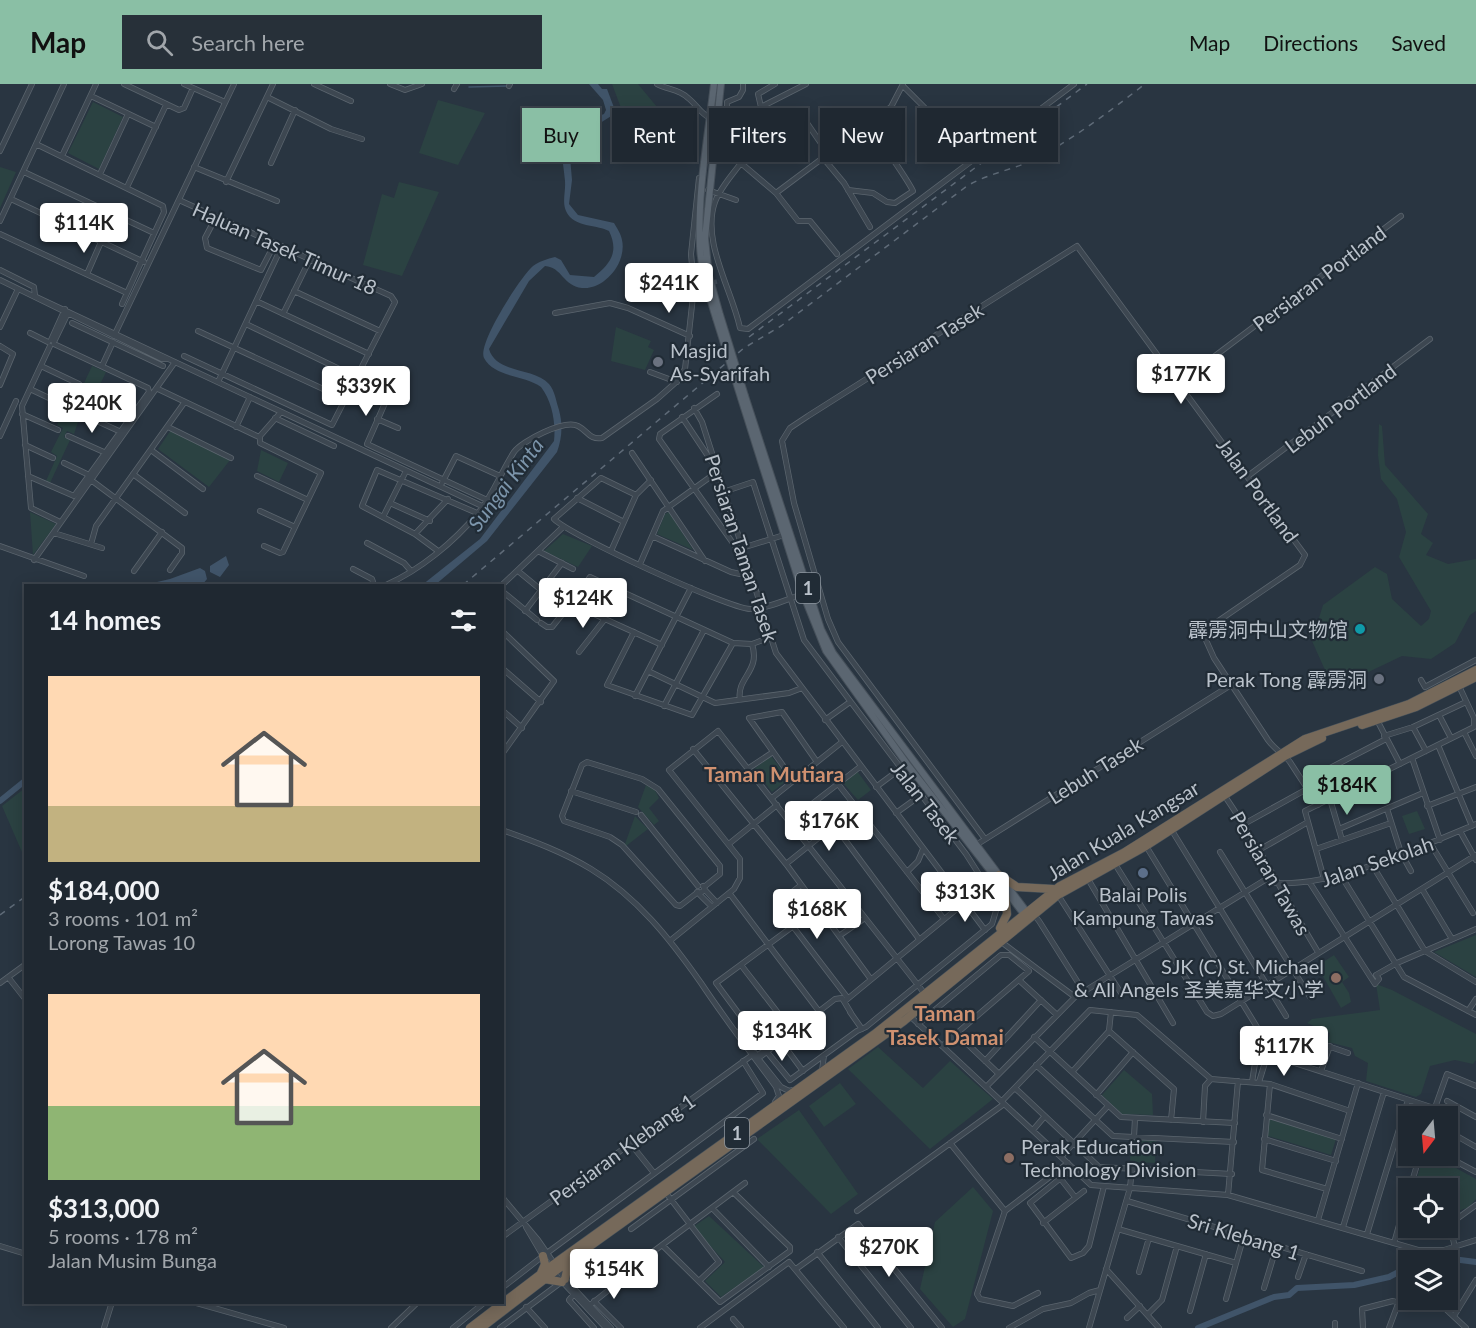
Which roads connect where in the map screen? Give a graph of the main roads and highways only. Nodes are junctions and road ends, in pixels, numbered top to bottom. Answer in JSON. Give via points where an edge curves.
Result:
{"nodes":[{"id":1,"x":714,"y":84,"type":"edge"},
{"id":2,"x":721,"y":84,"type":"edge"},
{"id":3,"x":713,"y":108,"type":"edge"},
{"id":4,"x":715,"y":108,"type":"edge"},
{"id":5,"x":709,"y":139,"type":"edge"},
{"id":6,"x":711,"y":162,"type":"edge"},
{"id":7,"x":718,"y":317,"type":"junction"},
{"id":8,"x":743,"y":397,"type":"junction"},
{"id":9,"x":1476,"y":670,"type":"edge"},
{"id":10,"x":1476,"y":677,"type":"edge"},
{"id":11,"x":902,"y":745,"type":"junction"},
{"id":12,"x":1281,"y":754,"type":"junction"},
{"id":13,"x":907,"y":762,"type":"junction"},
{"id":14,"x":918,"y":767,"type":"junction"},
{"id":15,"x":1140,"y":847,"type":"junction"},
{"id":16,"x":1117,"y":867,"type":"junction"},
{"id":17,"x":999,"y":875,"type":"junction"},
{"id":18,"x":1078,"y":877,"type":"junction"},
{"id":19,"x":1005,"y":892,"type":"junction"},
{"id":20,"x":1056,"y":892,"type":"junction"},
{"id":21,"x":1025,"y":915,"type":"junction"},
{"id":22,"x":998,"y":938,"type":"junction"},
{"id":23,"x":963,"y":972,"type":"junction"},
{"id":24,"x":925,"y":994,"type":"junction"},
{"id":25,"x":919,"y":1004,"type":"junction"},
{"id":26,"x":910,"y":1016,"type":"junction"},
{"id":27,"x":865,"y":1041,"type":"junction"},
{"id":28,"x":569,"y":1261,"type":"junction"},
{"id":29,"x":555,"y":1267,"type":"junction"},
{"id":30,"x":543,"y":1276,"type":"junction"},
{"id":31,"x":477,"y":1327,"type":"edge"}],
"edges":[{"from":1,"to":3,"type":"main road","number":"1"},
{"from":2,"to":4,"type":"main road","number":"1"},
{"from":5,"to":7,"type":"main road","number":"1","via":[[700,248],[706,286]]},
{"from":6,"to":7,"type":"main road","number":"1","via":[[705,218],[706,257]]},
{"from":7,"to":8,"type":"main road","number":"1","bridge":true},
{"from":8,"to":11,"type":"main road","number":"1","via":[[821,629],[833,653]]},
{"from":8,"to":13,"type":"main road","number":"1","via":[[803,594],[826,651]]},
{"from":9,"to":12,"type":"highway","name":"Jalan Kuala Kangsar","via":[[1387,712],[1305,739]]},
{"from":10,"to":12,"type":"highway","name":"Jalan Kuala Kangsar","via":[[1416,707]]},
{"from":11,"to":13,"type":"main road"},
{"from":11,"to":14,"type":"main road","number":"1"},
{"from":12,"to":15,"type":"highway","name":"Jalan Kuala Kangsar"},
{"from":12,"to":15,"type":"highway","name":"Jalan Kuala Kangsar"},
{"from":13,"to":14,"type":"main road"},
{"from":13,"to":19,"type":"main road","number":"1"},
{"from":14,"to":17,"type":"main road","number":"1"},
{"from":15,"to":16,"type":"highway","name":"Jalan Kuala Kangsar"},
{"from":15,"to":18,"type":"highway","name":"Jalan Kuala Kangsar"},
{"from":16,"to":18,"type":"highway","via":[[1110,863]]},
{"from":16,"to":20,"type":"highway","name":"Jalan Kuala Kangsar"},
{"from":17,"to":20,"type":"highway","via":[[1017,887]]},
{"from":17,"to":21,"type":"main road","number":"1"},
{"from":18,"to":20,"type":"highway","name":"Jalan Kuala Kangsar"},
{"from":19,"to":21,"type":"main road","number":"1"},
{"from":19,"to":22,"type":"highway","via":[[1007,914]]},
{"from":20,"to":21,"type":"highway","name":"Jalan Kuala Kangsar"},
{"from":21,"to":22,"type":"highway","name":"Jalan Kuala Kangsar","number":"1"},
{"from":22,"to":23,"type":"highway","name":"Jalan Kuala Kangsar","number":"1","via":[[990,950]]},
{"from":22,"to":24,"type":"highway","name":"Jalan Kuala Kangsar","number":"1"},
{"from":23,"to":24,"type":"highway"},
{"from":23,"to":25,"type":"highway","name":"Jalan Kuala Kangsar","number":"1"},
{"from":24,"to":25,"type":"highway"},
{"from":25,"to":26,"type":"highway","name":"Jalan Kuala Kangsar","number":"1"},
{"from":25,"to":27,"type":"highway","name":"Jalan Kuala Kangsar","number":"1"},
{"from":26,"to":27,"type":"highway"},
{"from":26,"to":28,"type":"highway","name":"Jalan Kuala Kangsar","number":"1"},
{"from":27,"to":29,"type":"highway","name":"Jalan Kuala Kangsar","number":"1"},
{"from":28,"to":29,"type":"highway","name":"Jalan Kuala Kangsar","number":"1"},
{"from":28,"to":30,"type":"highway","via":[[563,1281]]},
{"from":29,"to":30,"type":"highway","name":"Jalan Kuala Kangsar","number":"1"},
{"from":29,"to":30,"type":"highway","via":[[545,1255]]},
{"from":30,"to":31,"type":"highway","name":"Jalan Kuala Kangsar","number":"1"}]}
